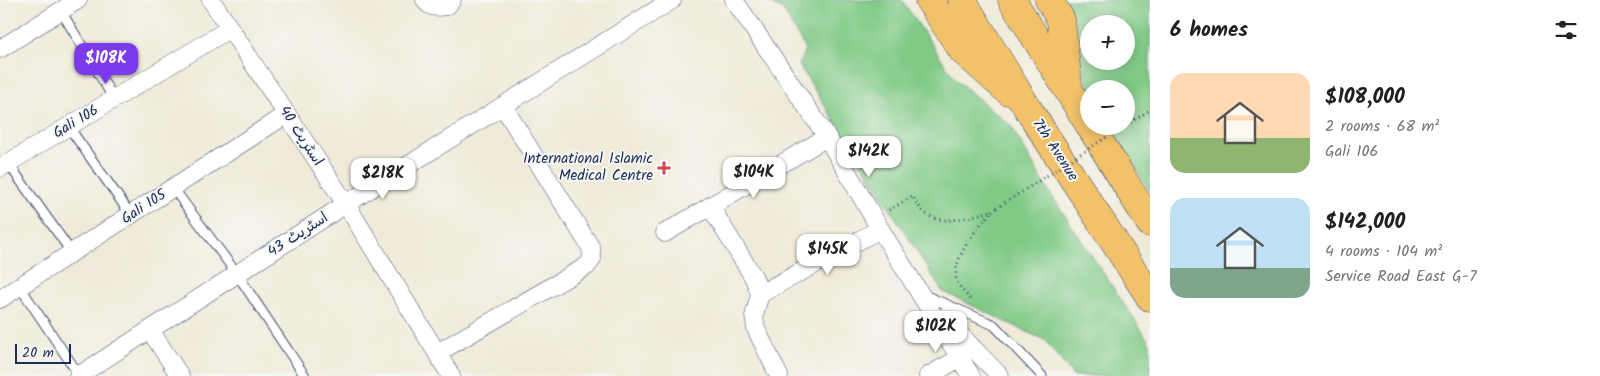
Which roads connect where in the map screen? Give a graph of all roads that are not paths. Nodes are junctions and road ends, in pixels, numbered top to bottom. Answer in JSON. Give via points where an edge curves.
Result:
{"nodes":[{"id":1,"x":78,"y":0,"type":"edge"},
{"id":2,"x":211,"y":0,"type":"edge"},
{"id":3,"x":425,"y":0,"type":"edge"},
{"id":4,"x":452,"y":0,"type":"edge"},
{"id":5,"x":672,"y":0,"type":"edge"},
{"id":6,"x":734,"y":0,"type":"edge"},
{"id":7,"x":929,"y":0,"type":"edge"},
{"id":8,"x":962,"y":0,"type":"edge"},
{"id":9,"x":1012,"y":0,"type":"edge"},
{"id":10,"x":1049,"y":0,"type":"edge"},
{"id":11,"x":61,"y":11,"type":"junction"},
{"id":12,"x":229,"y":29,"type":"junction"},
{"id":13,"x":0,"y":49,"type":"edge"},
{"id":14,"x":1068,"y":92,"type":"junction"},
{"id":15,"x":114,"y":99,"type":"junction"},
{"id":16,"x":503,"y":106,"type":"junction"},
{"id":17,"x":1028,"y":108,"type":"junction"},
{"id":18,"x":1080,"y":111,"type":"edge"},
{"id":19,"x":287,"y":114,"type":"junction"},
{"id":20,"x":68,"y":126,"type":"junction"},
{"id":21,"x":1095,"y":135,"type":"edge"},
{"id":22,"x":827,"y":137,"type":"junction"},
{"id":23,"x":4,"y":166,"type":"edge"},
{"id":24,"x":173,"y":188,"type":"junction"},
{"id":25,"x":346,"y":204,"type":"junction"},
{"id":26,"x":710,"y":206,"type":"junction"},
{"id":27,"x":131,"y":215,"type":"junction"},
{"id":28,"x":1150,"y":223,"type":"edge"},
{"id":29,"x":877,"y":224,"type":"junction"},
{"id":30,"x":665,"y":233,"type":"dead end"},
{"id":31,"x":72,"y":253,"type":"junction"},
{"id":32,"x":237,"y":274,"type":"junction"},
{"id":33,"x":20,"y":287,"type":"junction"},
{"id":34,"x":920,"y":292,"type":"junction"},
{"id":35,"x":760,"y":294,"type":"junction"},
{"id":36,"x":1150,"y":297,"type":"edge"},
{"id":37,"x":0,"y":300,"type":"edge"},
{"id":38,"x":150,"y":330,"type":"junction"},
{"id":39,"x":437,"y":352,"type":"junction"},
{"id":40,"x":960,"y":358,"type":"junction"},
{"id":41,"x":78,"y":376,"type":"edge"},
{"id":42,"x":180,"y":376,"type":"edge"},
{"id":43,"x":305,"y":376,"type":"edge"},
{"id":44,"x":452,"y":376,"type":"edge"},
{"id":45,"x":778,"y":376,"type":"edge"},
{"id":46,"x":928,"y":376,"type":"edge"},
{"id":47,"x":971,"y":376,"type":"edge"},
{"id":48,"x":1000,"y":376,"type":"edge"},
{"id":49,"x":1042,"y":376,"type":"edge"}],
"edges":[{"from":1,"to":11,"type":"street"},
{"from":2,"to":12,"type":"street","name":"اسٹریٹ 40"},
{"from":3,"to":4,"type":"street","via":[[434,7],[447,6]]},
{"from":5,"to":16,"type":"street","name":"اسٹریٹ 43"},
{"from":6,"to":22,"type":"street"},
{"from":7,"to":17,"type":"main road","via":[[963,51]]},
{"from":8,"to":17,"type":"main road","name":"7th Avenue"},
{"from":9,"to":14,"type":"main road"},
{"from":10,"to":14,"type":"main road","via":[[1061,20]]},
{"from":11,"to":13,"type":"street"},
{"from":11,"to":15,"type":"lane"},
{"from":12,"to":15,"type":"street","name":"Gali 106"},
{"from":12,"to":19,"type":"street","name":"اسٹریٹ 40"},
{"from":14,"to":18,"type":"main road"},
{"from":15,"to":20,"type":"street","name":"Gali 106"},
{"from":16,"to":25,"type":"street","name":"اسٹریٹ 43"},
{"from":16,"to":39,"type":"street","via":[[591,248],[592,258],[587,266]]},
{"from":17,"to":36,"type":"main road","name":"7th Avenue"},
{"from":19,"to":24,"type":"street","name":"Gali 105"},
{"from":19,"to":25,"type":"street","name":"اسٹریٹ 40"},
{"from":20,"to":23,"type":"street","name":"Gali 106"},
{"from":20,"to":27,"type":"lane"},
{"from":21,"to":28,"type":"main road"},
{"from":22,"to":26,"type":"street"},
{"from":22,"to":29,"type":"street"},
{"from":23,"to":31,"type":"lane"},
{"from":24,"to":27,"type":"street","name":"Gali 105"},
{"from":24,"to":32,"type":"lane"},
{"from":25,"to":32,"type":"street","name":"اسٹریٹ 43"},
{"from":25,"to":39,"type":"street","name":"اسٹریٹ 40"},
{"from":26,"to":30,"type":"street"},
{"from":26,"to":35,"type":"street","via":[[754,278]]},
{"from":27,"to":31,"type":"street","name":"Gali 105"},
{"from":29,"to":34,"type":"street"},
{"from":29,"to":35,"type":"street"},
{"from":31,"to":33,"type":"street","name":"Gali 105"},
{"from":32,"to":38,"type":"street","name":"اسٹریٹ 43"},
{"from":32,"to":43,"type":"lane"},
{"from":33,"to":37,"type":"street","name":"Gali 105"},
{"from":33,"to":41,"type":"lane"},
{"from":34,"to":40,"type":"street"},
{"from":34,"to":48,"type":"street"},
{"from":34,"to":49,"type":"lane","via":[[994,325]]},
{"from":35,"to":45,"type":"street","via":[[754,316],[756,329]]},
{"from":38,"to":41,"type":"street","name":"اسٹریٹ 43"},
{"from":38,"to":42,"type":"street"},
{"from":39,"to":44,"type":"street","name":"اسٹریٹ 40"},
{"from":40,"to":46,"type":"street"},
{"from":40,"to":47,"type":"street"}]}
